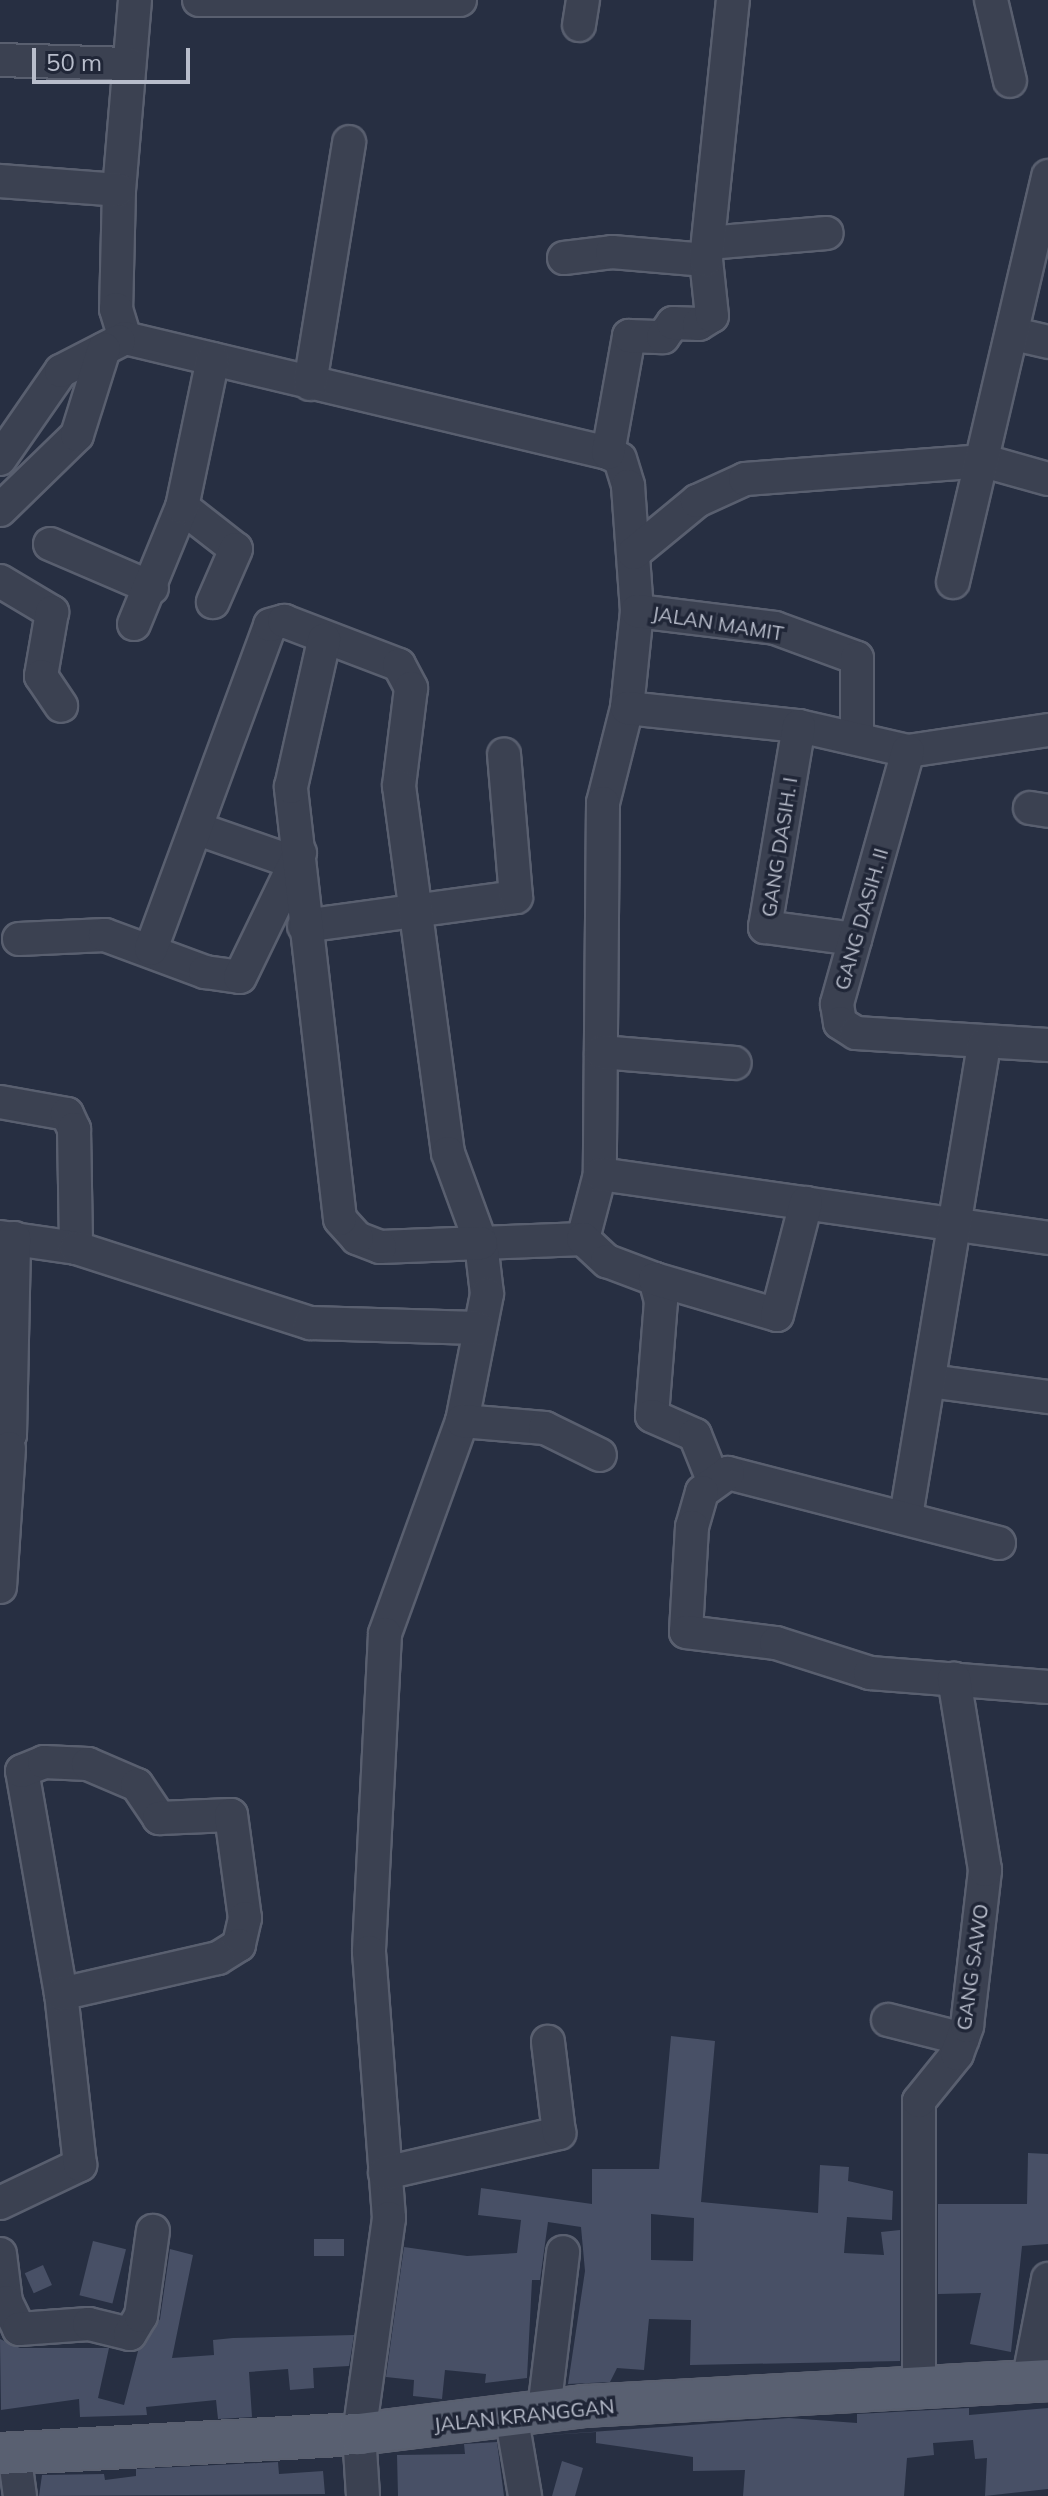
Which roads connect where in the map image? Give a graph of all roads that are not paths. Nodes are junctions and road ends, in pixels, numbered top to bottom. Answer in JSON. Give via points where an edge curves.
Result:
{"nodes":[{"id":1,"x":135,"y":0,"type":"edge"},
{"id":2,"x":199,"y":0,"type":"edge"},
{"id":3,"x":460,"y":0,"type":"edge"},
{"id":4,"x":733,"y":0,"type":"edge"},
{"id":5,"x":991,"y":0,"type":"edge"},
{"id":6,"x":0,"y":60,"type":"edge"},
{"id":7,"x":129,"y":64,"type":"junction"},
{"id":8,"x":1010,"y":81,"type":"dead end"},
{"id":9,"x":349,"y":142,"type":"dead end"},
{"id":10,"x":1048,"y":176,"type":"edge"},
{"id":11,"x":0,"y":181,"type":"edge"},
{"id":12,"x":119,"y":190,"type":"junction"},
{"id":13,"x":827,"y":233,"type":"dead end"},
{"id":14,"x":707,"y":252,"type":"junction"},
{"id":15,"x":564,"y":258,"type":"dead end"},
{"id":16,"x":1014,"y":334,"type":"junction"},
{"id":17,"x":1048,"y":342,"type":"edge"},
{"id":18,"x":114,"y":344,"type":"junction"},
{"id":19,"x":213,"y":359,"type":"junction"},
{"id":20,"x":310,"y":384,"type":"junction"},
{"id":21,"x":608,"y":453,"type":"junction"},
{"id":22,"x":0,"y":459,"type":"edge"},
{"id":23,"x":984,"y":461,"type":"junction"},
{"id":24,"x":1048,"y":479,"type":"edge"},
{"id":25,"x":182,"y":507,"type":"junction"},
{"id":26,"x":0,"y":510,"type":"edge"},
{"id":27,"x":50,"y":544,"type":"dead end"},
{"id":28,"x":634,"y":553,"type":"junction"},
{"id":29,"x":0,"y":581,"type":"edge"},
{"id":30,"x":953,"y":582,"type":"dead end"},
{"id":31,"x":152,"y":588,"type":"junction"},
{"id":32,"x":213,"y":602,"type":"dead end"},
{"id":33,"x":637,"y":611,"type":"junction"},
{"id":34,"x":134,"y":624,"type":"dead end"},
{"id":35,"x":324,"y":640,"type":"junction"},
{"id":36,"x":61,"y":706,"type":"dead end"},
{"id":37,"x":627,"y":708,"type":"junction"},
{"id":38,"x":799,"y":726,"type":"junction"},
{"id":39,"x":1048,"y":730,"type":"edge"},
{"id":40,"x":857,"y":738,"type":"junction"},
{"id":41,"x":908,"y":751,"type":"junction"},
{"id":42,"x":504,"y":755,"type":"dead end"},
{"id":43,"x":198,"y":829,"type":"junction"},
{"id":44,"x":296,"y":857,"type":"junction"},
{"id":45,"x":418,"y":911,"type":"junction"},
{"id":46,"x":304,"y":926,"type":"junction"},
{"id":47,"x":19,"y":939,"type":"dead end"},
{"id":48,"x":855,"y":939,"type":"junction"},
{"id":49,"x":151,"y":949,"type":"junction"},
{"id":50,"x":984,"y":1044,"type":"junction"},
{"id":51,"x":1048,"y":1045,"type":"edge"},
{"id":52,"x":601,"y":1052,"type":"junction"},
{"id":53,"x":735,"y":1063,"type":"dead end"},
{"id":54,"x":0,"y":1102,"type":"edge"},
{"id":55,"x":600,"y":1174,"type":"junction"},
{"id":56,"x":806,"y":1203,"type":"junction"},
{"id":57,"x":953,"y":1221,"type":"junction"},
{"id":58,"x":7,"y":1238,"type":"edge"},
{"id":59,"x":1048,"y":1238,"type":"edge"},
{"id":60,"x":583,"y":1239,"type":"junction"},
{"id":61,"x":481,"y":1243,"type":"junction"},
{"id":62,"x":76,"y":1248,"type":"junction"},
{"id":63,"x":655,"y":1279,"type":"junction"},
{"id":64,"x":478,"y":1328,"type":"junction"},
{"id":65,"x":930,"y":1381,"type":"junction"},
{"id":66,"x":1048,"y":1397,"type":"edge"},
{"id":67,"x":462,"y":1421,"type":"junction"},
{"id":68,"x":4,"y":1442,"type":"edge"},
{"id":69,"x":600,"y":1455,"type":"dead end"},
{"id":70,"x":713,"y":1480,"type":"junction"},
{"id":71,"x":906,"y":1516,"type":"junction"},
{"id":72,"x":999,"y":1543,"type":"dead end"},
{"id":73,"x":0,"y":1587,"type":"edge"},
{"id":74,"x":954,"y":1678,"type":"junction"},
{"id":75,"x":1048,"y":1687,"type":"edge"},
{"id":76,"x":61,"y":1994,"type":"junction"},
{"id":77,"x":888,"y":2020,"type":"dead end"},
{"id":78,"x":963,"y":2039,"type":"junction"},
{"id":79,"x":548,"y":2042,"type":"dead end"},
{"id":80,"x":385,"y":2173,"type":"junction"},
{"id":81,"x":0,"y":2203,"type":"edge"},
{"id":82,"x":153,"y":2231,"type":"dead end"},
{"id":83,"x":563,"y":2252,"type":"dead end"},
{"id":84,"x":0,"y":2254,"type":"edge"},
{"id":85,"x":1048,"y":2279,"type":"edge"},
{"id":86,"x":1038,"y":2381,"type":"edge"},
{"id":87,"x":919,"y":2388,"type":"junction"},
{"id":88,"x":527,"y":2412,"type":"junction"},
{"id":89,"x":359,"y":2434,"type":"junction"},
{"id":90,"x":7,"y":2454,"type":"edge"},
{"id":91,"x":20,"y":2496,"type":"edge"},
{"id":92,"x":363,"y":2496,"type":"edge"},
{"id":93,"x":525,"y":2496,"type":"edge"}],
"edges":[{"from":1,"to":7,"type":"street"},
{"from":2,"to":3,"type":"street"},
{"from":4,"to":14,"type":"street"},
{"from":5,"to":8,"type":"street"},
{"from":6,"to":7,"type":"street"},
{"from":7,"to":12,"type":"street"},
{"from":9,"to":20,"type":"street"},
{"from":10,"to":16,"type":"street"},
{"from":11,"to":12,"type":"street"},
{"from":12,"to":18,"type":"street"},
{"from":13,"to":14,"type":"street"},
{"from":14,"to":15,"type":"street"},
{"from":14,"to":21,"type":"street","via":[[713,300],[707,322],[673,323],[663,337],[629,336]]},
{"from":16,"to":17,"type":"street"},
{"from":16,"to":23,"type":"street"},
{"from":18,"to":19,"type":"street"},
{"from":18,"to":22,"type":"street","via":[[61,371]]},
{"from":18,"to":26,"type":"street","via":[[77,435]]},
{"from":19,"to":20,"type":"street"},
{"from":19,"to":25,"type":"street"},
{"from":20,"to":21,"type":"street"},
{"from":21,"to":28,"type":"street","via":[[625,469]]},
{"from":23,"to":24,"type":"street"},
{"from":23,"to":28,"type":"street","via":[[745,479],[697,501]]},
{"from":23,"to":30,"type":"street"},
{"from":25,"to":31,"type":"street"},
{"from":25,"to":32,"type":"street","via":[[236,549]]},
{"from":27,"to":31,"type":"street"},
{"from":28,"to":33,"type":"street"},
{"from":29,"to":36,"type":"street","via":[[52,612],[41,676]]},
{"from":31,"to":34,"type":"street"},
{"from":33,"to":37,"type":"street"},
{"from":33,"to":40,"type":"street","name":"JALAN MAMIT","via":[[775,628],[857,658]]},
{"from":35,"to":43,"type":"street","via":[[284,621],[270,625]]},
{"from":35,"to":44,"type":"street","via":[[291,765]]},
{"from":35,"to":45,"type":"street","via":[[408,673],[399,786]]},
{"from":37,"to":38,"type":"street"},
{"from":37,"to":52,"type":"street","via":[[603,803]]},
{"from":38,"to":40,"type":"street"},
{"from":38,"to":48,"type":"street","name":"GANG DASIH. I","via":[[765,927]]},
{"from":39,"to":41,"type":"street"},
{"from":40,"to":41,"type":"street"},
{"from":41,"to":48,"type":"street","name":"GANG DASIH. II"},
{"from":42,"to":45,"type":"street","via":[[516,897]]},
{"from":43,"to":44,"type":"street"},
{"from":43,"to":49,"type":"street"},
{"from":44,"to":46,"type":"street"},
{"from":44,"to":49,"type":"street","via":[[240,977],[205,972]]},
{"from":45,"to":46,"type":"street"},
{"from":45,"to":61,"type":"street","via":[[448,1153]]},
{"from":46,"to":61,"type":"street","via":[[340,1219],[357,1238],[380,1247]]},
{"from":47,"to":49,"type":"street","via":[[105,935]]},
{"from":48,"to":50,"type":"street","name":"GANG DASIH. II","via":[[837,1004],[840,1023],[856,1033]]},
{"from":50,"to":51,"type":"street","name":"GANG DASIH. II"},
{"from":50,"to":57,"type":"street"},
{"from":52,"to":53,"type":"street"},
{"from":52,"to":55,"type":"street"},
{"from":54,"to":62,"type":"street","via":[[67,1114],[74,1129]]},
{"from":55,"to":56,"type":"street"},
{"from":55,"to":60,"type":"street"},
{"from":56,"to":57,"type":"street"},
{"from":56,"to":63,"type":"street","via":[[777,1315]]},
{"from":57,"to":59,"type":"street"},
{"from":57,"to":65,"type":"street"},
{"from":58,"to":62,"type":"street"},
{"from":58,"to":68,"type":"street","via":[[10,1435]]},
{"from":60,"to":61,"type":"street"},
{"from":60,"to":63,"type":"street","via":[[607,1261]]},
{"from":61,"to":64,"type":"street","via":[[487,1294]]},
{"from":62,"to":64,"type":"street","via":[[310,1323]]},
{"from":63,"to":70,"type":"street","via":[[661,1301],[652,1416],[695,1435]]},
{"from":64,"to":67,"type":"street"},
{"from":65,"to":66,"type":"street"},
{"from":65,"to":71,"type":"street"},
{"from":67,"to":69,"type":"street","via":[[545,1428]]},
{"from":67,"to":80,"type":"street","via":[[385,1634],[369,1952]]},
{"from":68,"to":73,"type":"street"},
{"from":70,"to":71,"type":"street","via":[[728,1473]]},
{"from":70,"to":74,"type":"street","via":[[692,1527],[685,1624],[691,1638],[776,1643],[870,1673]]},
{"from":71,"to":72,"type":"street"},
{"from":74,"to":75,"type":"street"},
{"from":74,"to":78,"type":"street","name":"GANG SAWO","via":[[985,1870]]},
{"from":76,"to":76,"type":"street","via":[[22,1771],[44,1762],[88,1764],[137,1785],[159,1818],[231,1815],[245,1918],[239,1945],[218,1958]]},
{"from":76,"to":81,"type":"street","via":[[79,2168]]},
{"from":77,"to":78,"type":"street"},
{"from":78,"to":87,"type":"street","name":"GANG SAWO","via":[[919,2101]]},
{"from":79,"to":80,"type":"street","via":[[559,2133]]},
{"from":80,"to":89,"type":"street","via":[[389,2218]]},
{"from":82,"to":84,"type":"street","via":[[141,2316],[130,2334],[89,2324],[19,2329],[6,2302]]},
{"from":83,"to":88,"type":"street"},
{"from":85,"to":86,"type":"street"},
{"from":86,"to":87,"type":"main road","name":"JALAN KRANGGAN"},
{"from":87,"to":88,"type":"main road","name":"JALAN KRANGGAN"},
{"from":88,"to":89,"type":"main road","name":"JALAN KRANGGAN"},
{"from":88,"to":93,"type":"street"},
{"from":89,"to":90,"type":"main road","name":"JALAN KRANGGAN"},
{"from":89,"to":92,"type":"street"},
{"from":90,"to":91,"type":"street"}]}
